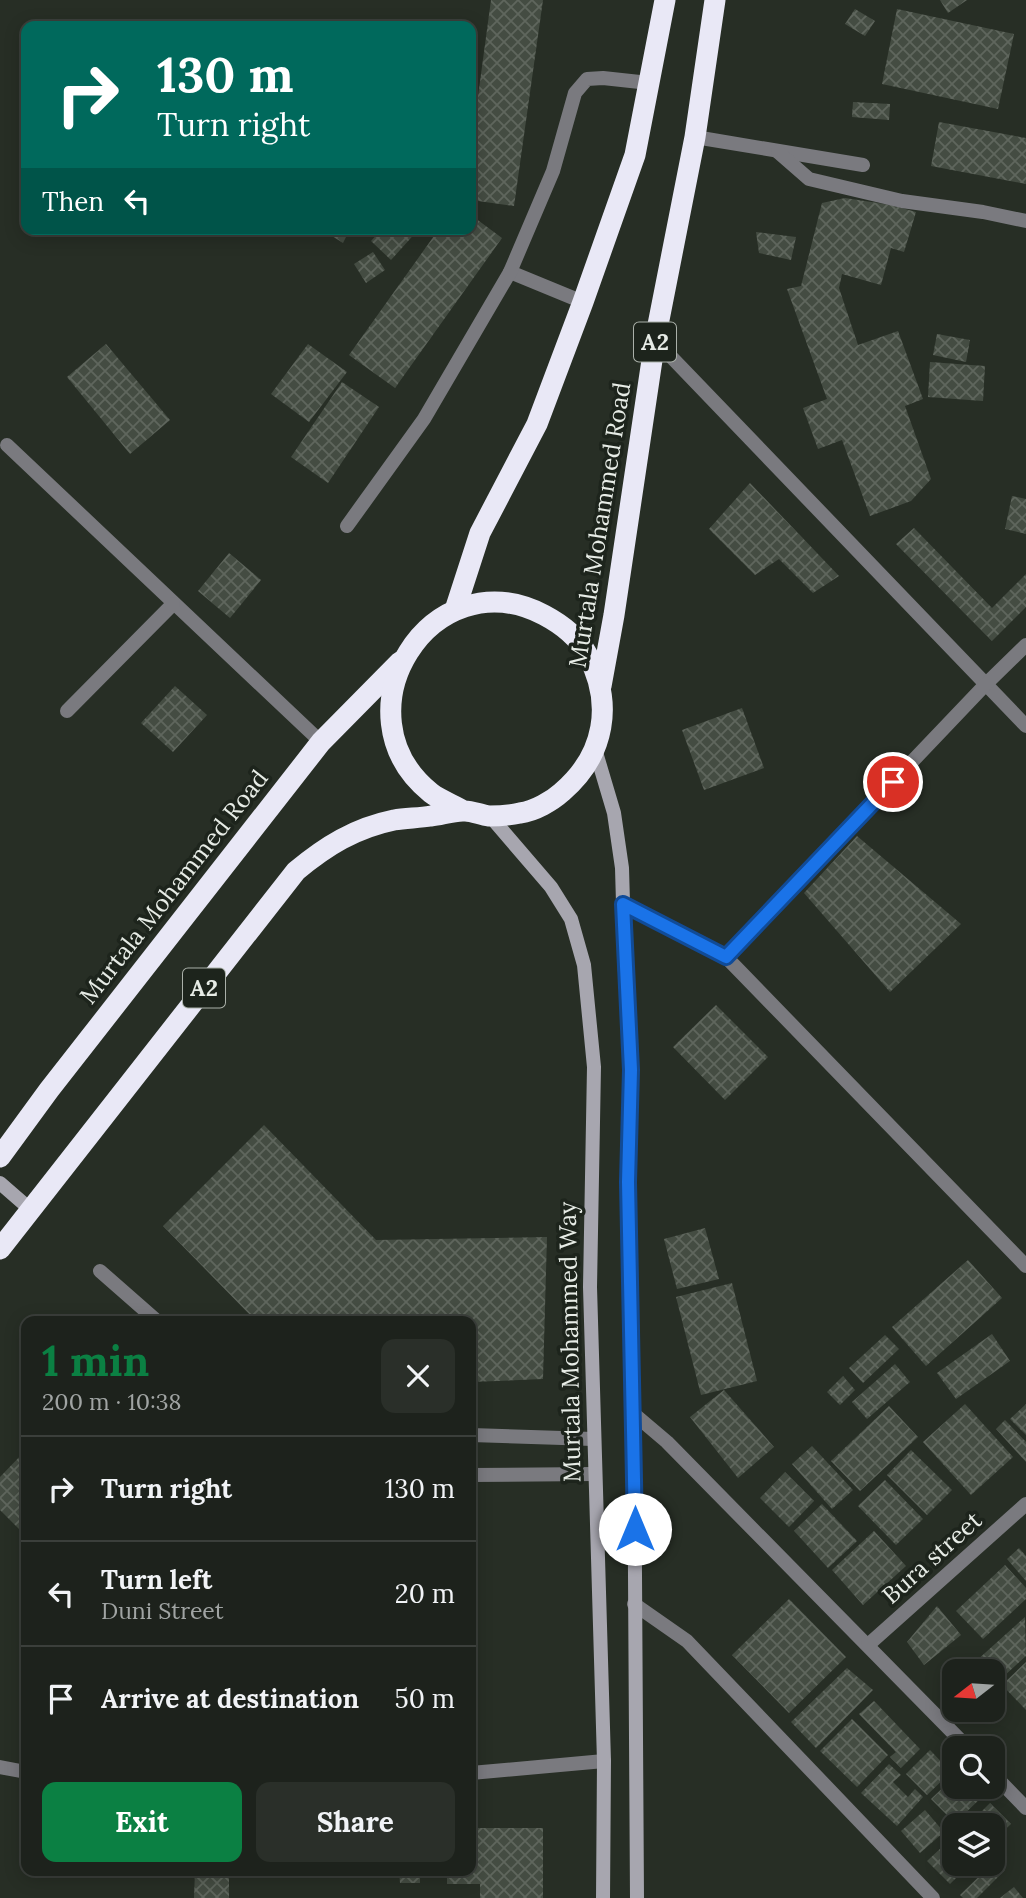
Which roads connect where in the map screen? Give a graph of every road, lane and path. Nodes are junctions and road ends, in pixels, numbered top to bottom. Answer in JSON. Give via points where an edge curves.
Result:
{"nodes":[{"id":1,"x":665,"y":0,"type":"edge"},
{"id":2,"x":716,"y":2,"type":"edge"},
{"id":3,"x":649,"y":83,"type":"junction"},
{"id":4,"x":695,"y":137,"type":"junction"},
{"id":5,"x":778,"y":152,"type":"junction"},
{"id":6,"x":863,"y":165,"type":"dead end"},
{"id":7,"x":1026,"y":221,"type":"edge"},
{"id":8,"x":510,"y":272,"type":"junction"},
{"id":9,"x":583,"y":302,"type":"junction"},
{"id":10,"x":655,"y":340,"type":"junction"},
{"id":11,"x":7,"y":445,"type":"dead end"},
{"id":12,"x":347,"y":526,"type":"dead end"},
{"id":13,"x":173,"y":604,"type":"junction"},
{"id":14,"x":455,"y":610,"type":"junction"},
{"id":15,"x":1026,"y":645,"type":"edge"},
{"id":16,"x":402,"y":660,"type":"junction"},
{"id":17,"x":986,"y":684,"type":"junction"},
{"id":18,"x":601,"y":686,"type":"junction"},
{"id":19,"x":67,"y":711,"type":"dead end"},
{"id":20,"x":1026,"y":726,"type":"edge"},
{"id":21,"x":321,"y":742,"type":"junction"},
{"id":22,"x":596,"y":749,"type":"junction"},
{"id":23,"x":464,"y":811,"type":"junction"},
{"id":24,"x":490,"y":816,"type":"junction"},
{"id":25,"x":623,"y":904,"type":"junction"},
{"id":26,"x":726,"y":957,"type":"junction"},
{"id":27,"x":0,"y":1157,"type":"edge"},
{"id":28,"x":0,"y":1183,"type":"edge"},
{"id":29,"x":31,"y":1210,"type":"junction"},
{"id":30,"x":0,"y":1249,"type":"edge"},
{"id":31,"x":1026,"y":1266,"type":"edge"},
{"id":32,"x":100,"y":1271,"type":"dead end"},
{"id":33,"x":151,"y":1316,"type":"edge"},
{"id":34,"x":634,"y":1414,"type":"junction"},
{"id":35,"x":476,"y":1435,"type":"edge"},
{"id":36,"x":593,"y":1439,"type":"junction"},
{"id":37,"x":594,"y":1474,"type":"junction"},
{"id":38,"x":476,"y":1475,"type":"edge"},
{"id":39,"x":1026,"y":1504,"type":"edge"},
{"id":40,"x":634,"y":1604,"type":"junction"},
{"id":41,"x":868,"y":1645,"type":"junction"},
{"id":42,"x":956,"y":1736,"type":"edge"},
{"id":43,"x":604,"y":1761,"type":"junction"},
{"id":44,"x":0,"y":1767,"type":"edge"},
{"id":45,"x":21,"y":1771,"type":"edge"},
{"id":46,"x":476,"y":1773,"type":"edge"},
{"id":47,"x":1005,"y":1786,"type":"edge"},
{"id":48,"x":1026,"y":1808,"type":"edge"},
{"id":49,"x":603,"y":1898,"type":"edge"},
{"id":50,"x":637,"y":1898,"type":"edge"},
{"id":51,"x":933,"y":1898,"type":"edge"}],
"edges":[{"from":1,"to":3,"type":"highway"},
{"from":2,"to":4,"type":"highway","name":"Murtala Mohammed Road","number":"A2"},
{"from":3,"to":8,"type":"street","via":[[587,79],[575,93],[553,171]]},
{"from":3,"to":9,"type":"highway","via":[[635,155]]},
{"from":4,"to":5,"type":"street"},
{"from":4,"to":10,"type":"highway","name":"Murtala Mohammed Road","number":"A2"},
{"from":5,"to":6,"type":"street"},
{"from":5,"to":7,"type":"street","via":[[808,179],[902,201]]},
{"from":8,"to":9,"type":"street"},
{"from":8,"to":12,"type":"street","via":[[424,419]]},
{"from":9,"to":14,"type":"highway","via":[[537,424],[480,533]]},
{"from":10,"to":17,"type":"street"},
{"from":10,"to":18,"type":"highway","name":"Murtala Mohammed Road","number":"A2"},
{"from":11,"to":13,"type":"street"},
{"from":13,"to":19,"type":"street"},
{"from":13,"to":21,"type":"street"},
{"from":14,"to":16,"type":"highway","number":"A2","via":[[424,631]]},
{"from":14,"to":18,"type":"highway","number":"A2","via":[[491,602],[528,607],[561,624],[586,652]]},
{"from":15,"to":17,"type":"street"},
{"from":16,"to":21,"type":"highway","name":"Murtala Mohammed Road","number":"A2"},
{"from":16,"to":23,"type":"highway","number":"A2","via":[[391,695],[393,732],[407,766],[432,793]]},
{"from":17,"to":20,"type":"street"},
{"from":17,"to":26,"type":"street"},
{"from":18,"to":22,"type":"highway","number":"A2","via":[[603,723]]},
{"from":21,"to":27,"type":"highway","name":"Murtala Mohammed Road","number":"A2"},
{"from":22,"to":24,"type":"highway","number":"A2","via":[[579,778],[554,800],[523,813]]},
{"from":22,"to":25,"type":"main road","via":[[614,813]]},
{"from":23,"to":24,"type":"highway","number":"A2"},
{"from":23,"to":29,"type":"highway","number":"A2","via":[[395,820],[357,831],[326,847],[296,871]]},
{"from":24,"to":36,"type":"main road","name":"Murtala Mohammed Way","via":[[551,887],[570,919],[584,965],[594,1067]]},
{"from":25,"to":26,"type":"street"},
{"from":25,"to":34,"type":"main road","via":[[631,1070],[628,1182]]},
{"from":26,"to":31,"type":"street"},
{"from":28,"to":29,"type":"main road"},
{"from":29,"to":30,"type":"highway","number":"A2"},
{"from":32,"to":33,"type":"street"},
{"from":34,"to":40,"type":"main road"},
{"from":34,"to":41,"type":"street","via":[[667,1441]]},
{"from":35,"to":36,"type":"street"},
{"from":36,"to":37,"type":"main road","name":"Murtala Mohammed Way"},
{"from":37,"to":38,"type":"street"},
{"from":37,"to":43,"type":"main road","name":"Murtala Mohammed Way"},
{"from":39,"to":41,"type":"street","name":"Bura street"},
{"from":40,"to":50,"type":"main road"},
{"from":40,"to":51,"type":"street","via":[[687,1642]]},
{"from":41,"to":42,"type":"street"},
{"from":43,"to":46,"type":"street"},
{"from":43,"to":49,"type":"main road","name":"Murtala Mohammed Way"},
{"from":44,"to":45,"type":"street"},
{"from":47,"to":48,"type":"street"}]}
